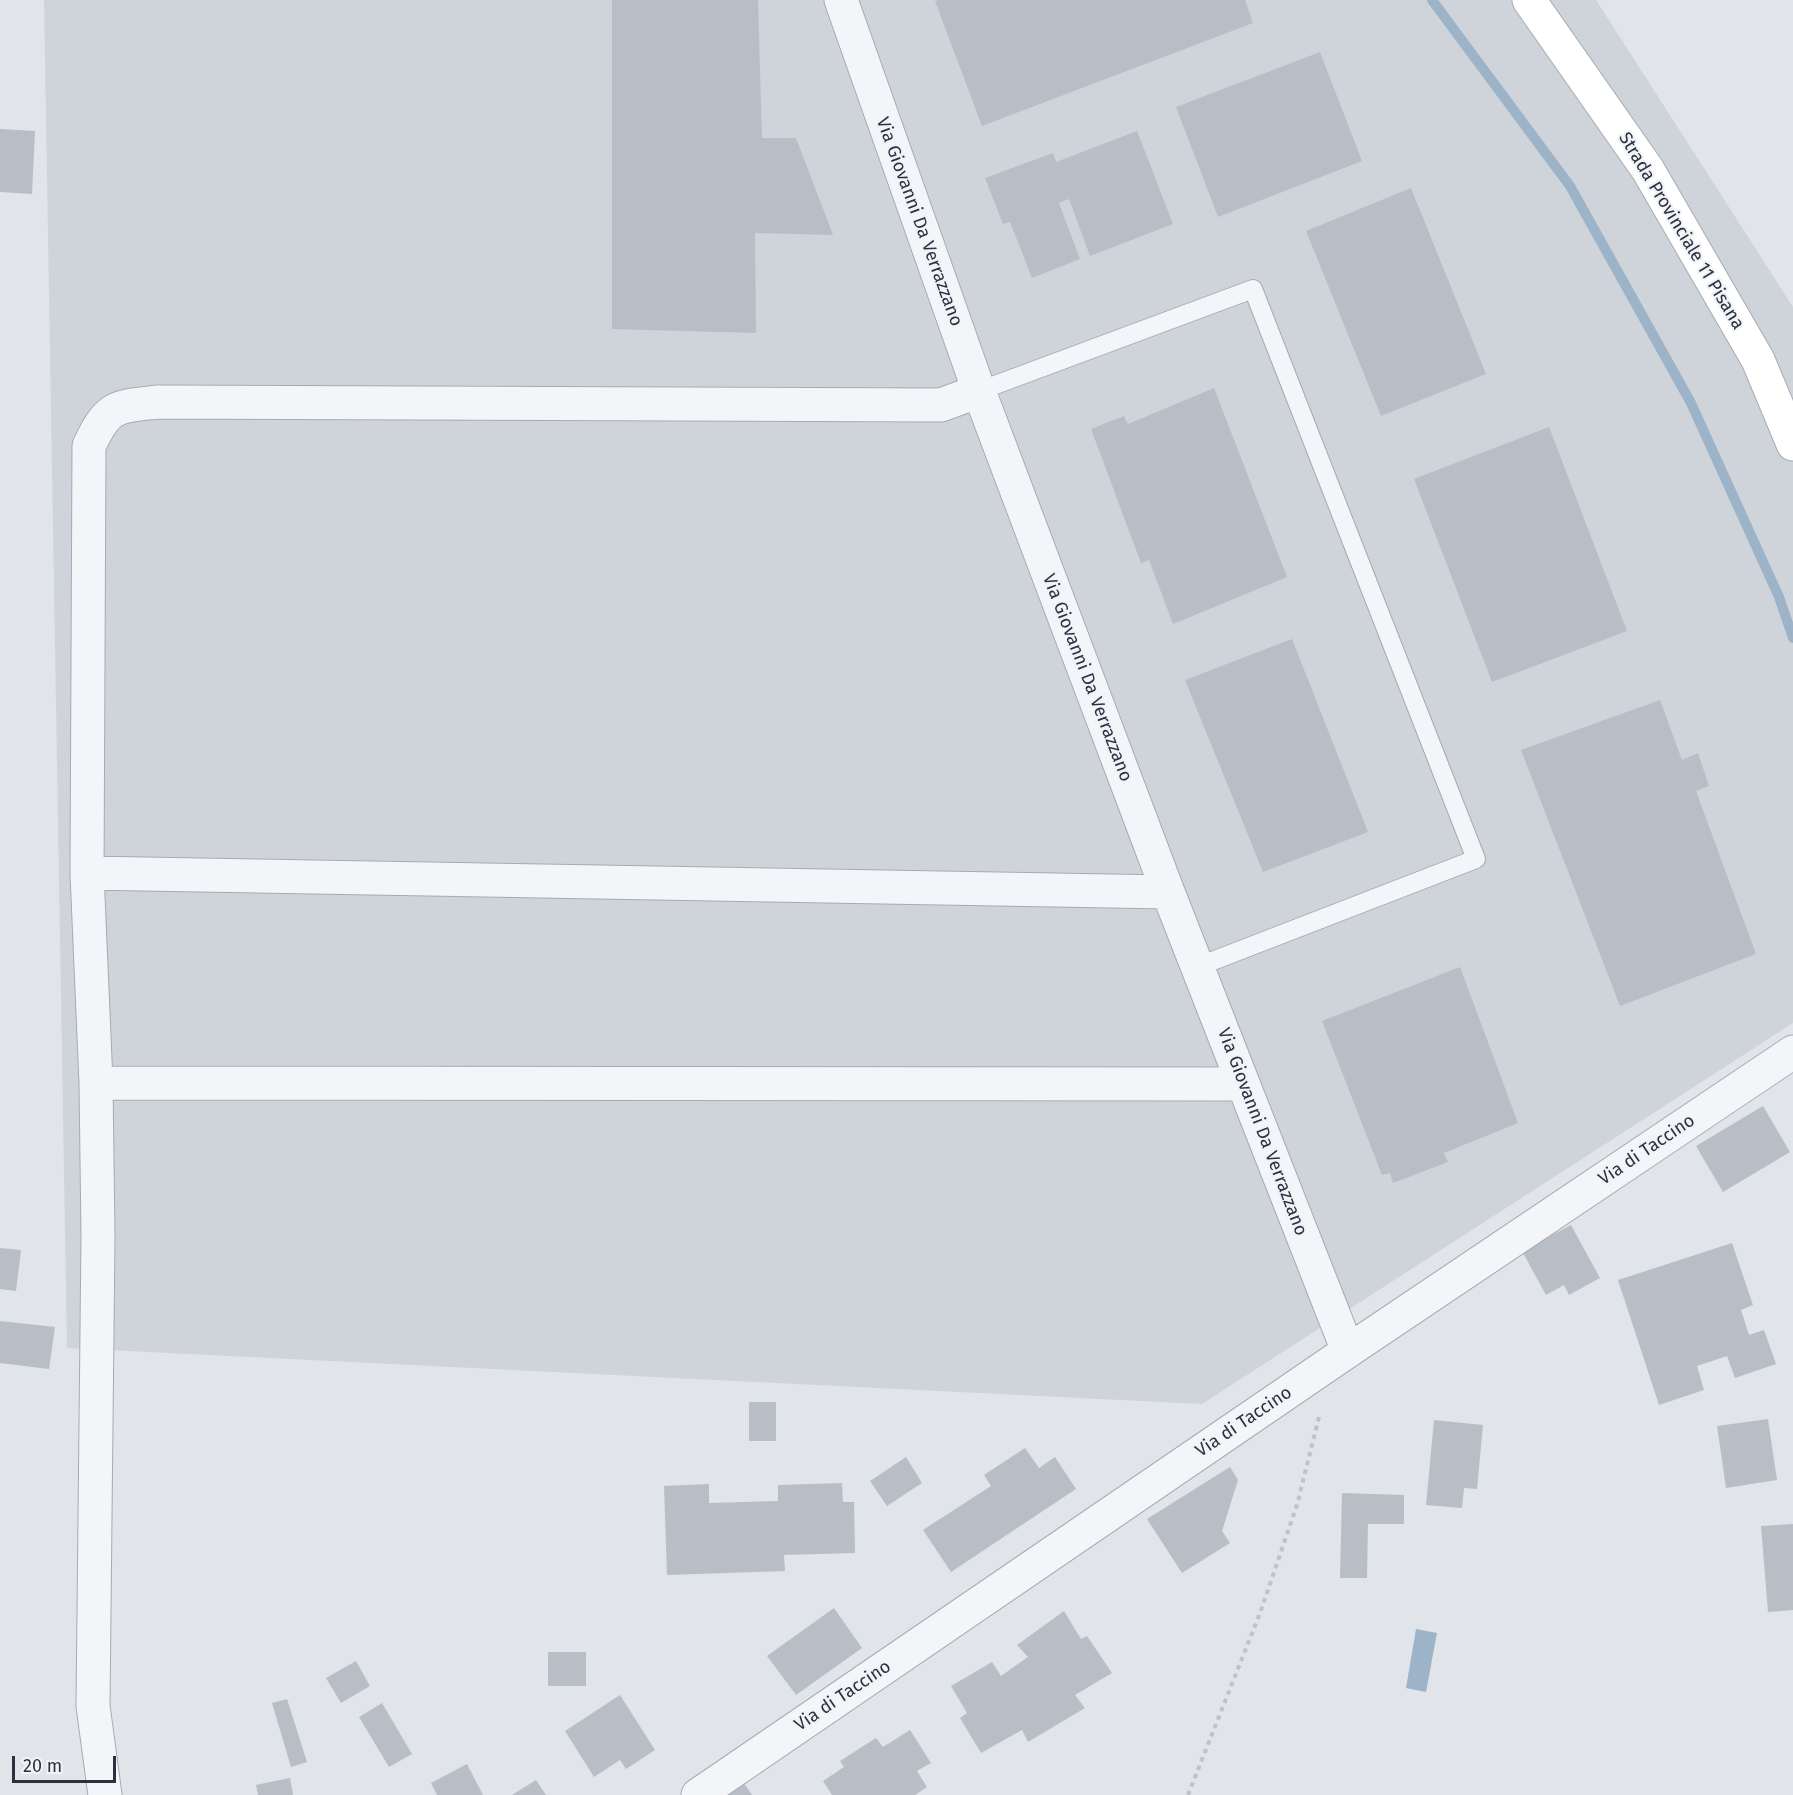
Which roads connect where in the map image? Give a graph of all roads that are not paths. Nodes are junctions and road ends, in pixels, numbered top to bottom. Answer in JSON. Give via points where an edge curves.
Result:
{"nodes":[{"id":1,"x":841,"y":0,"type":"edge"},
{"id":2,"x":1528,"y":0,"type":"edge"},
{"id":3,"x":979,"y":391,"type":"junction"},
{"id":4,"x":1793,"y":444,"type":"edge"},
{"id":5,"x":87,"y":873,"type":"junction"},
{"id":6,"x":1168,"y":892,"type":"junction"},
{"id":7,"x":1197,"y":967,"type":"junction"},
{"id":8,"x":1793,"y":1052,"type":"edge"},
{"id":9,"x":96,"y":1083,"type":"junction"},
{"id":10,"x":1243,"y":1084,"type":"junction"},
{"id":11,"x":1340,"y":1357,"type":"junction"},
{"id":12,"x":105,"y":1795,"type":"edge"},
{"id":13,"x":698,"y":1795,"type":"edge"}],
"edges":[{"from":1,"to":3,"type":"street","name":"Via Giovanni Da Verrazzano"},
{"from":2,"to":4,"type":"main road","name":"Strada Provinciale 11 Pisana","via":[[1648,170],[1758,360]]},
{"from":3,"to":5,"type":"street","via":[[941,405],[158,402],[120,406],[101,420],[89,446]]},
{"from":3,"to":6,"type":"street","name":"Via Giovanni Da Verrazzano"},
{"from":3,"to":7,"type":"lane","via":[[1253,289],[1476,859]]},
{"from":5,"to":6,"type":"street"},
{"from":5,"to":9,"type":"street"},
{"from":6,"to":7,"type":"street","name":"Via Giovanni Da Verrazzano"},
{"from":7,"to":10,"type":"street","name":"Via Giovanni Da Verrazzano"},
{"from":8,"to":11,"type":"street","name":"Via di Taccino"},
{"from":9,"to":10,"type":"street"},
{"from":9,"to":12,"type":"street","via":[[93,1706]]},
{"from":10,"to":11,"type":"street","name":"Via Giovanni Da Verrazzano"},
{"from":11,"to":13,"type":"street","name":"Via di Taccino"}]}
